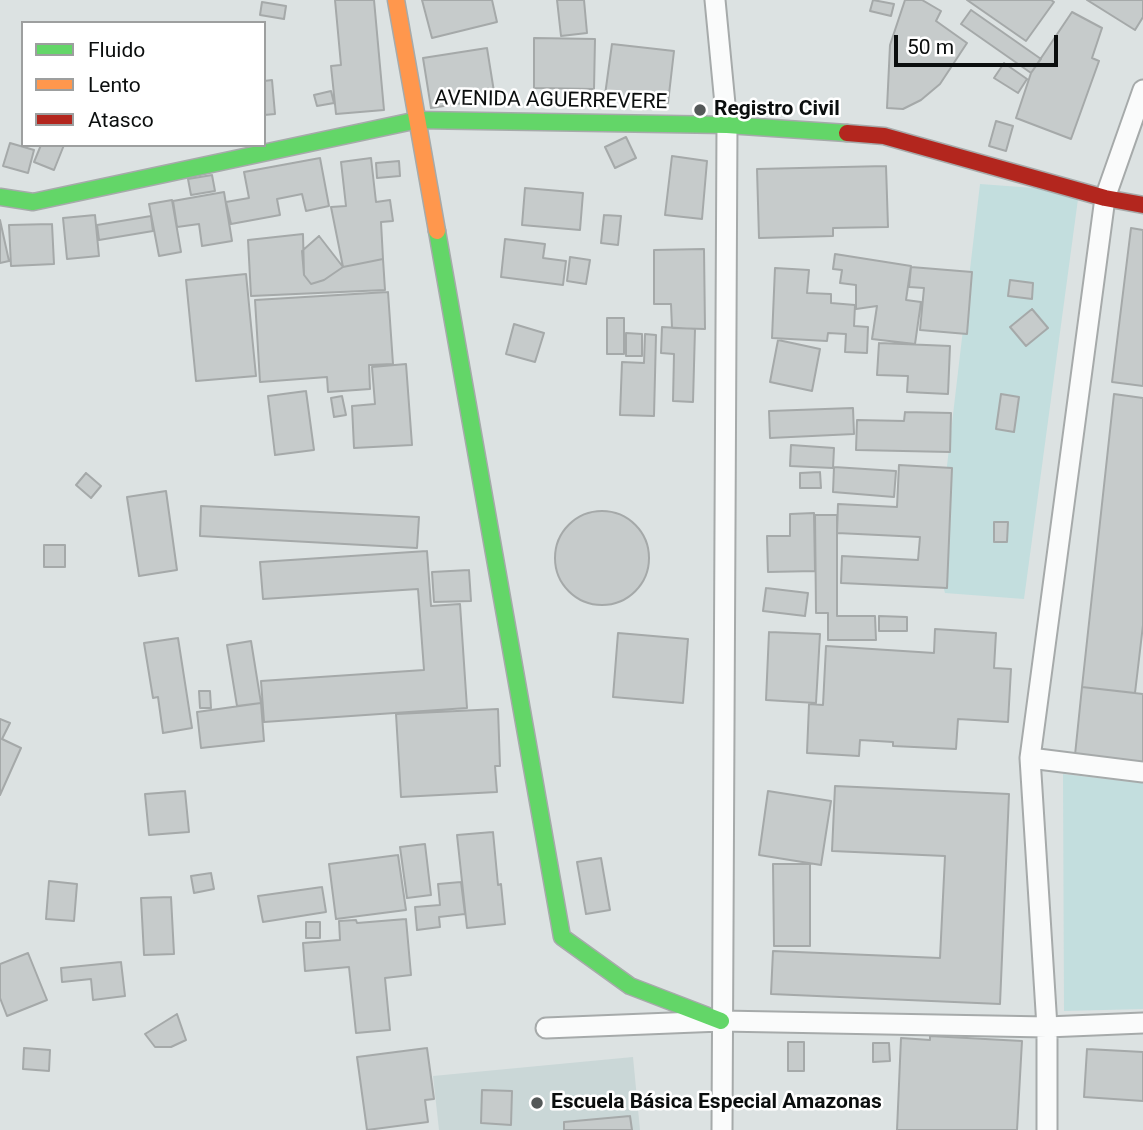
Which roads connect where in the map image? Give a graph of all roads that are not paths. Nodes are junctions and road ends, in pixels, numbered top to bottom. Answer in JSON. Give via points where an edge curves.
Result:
{"nodes":[{"id":1,"x":396,"y":0,"type":"edge"},
{"id":2,"x":715,"y":0,"type":"edge"},
{"id":3,"x":1143,"y":90,"type":"edge"},
{"id":4,"x":418,"y":120,"type":"junction"},
{"id":5,"x":727,"y":125,"type":"junction"},
{"id":6,"x":0,"y":197,"type":"edge"},
{"id":7,"x":1105,"y":198,"type":"junction"},
{"id":8,"x":1143,"y":205,"type":"edge"},
{"id":9,"x":1030,"y":758,"type":"junction"},
{"id":10,"x":1143,"y":772,"type":"edge"},
{"id":11,"x":721,"y":1021,"type":"junction"},
{"id":12,"x":1143,"y":1023,"type":"edge"},
{"id":13,"x":1047,"y":1027,"type":"junction"},
{"id":14,"x":546,"y":1028,"type":"dead end"},
{"id":15,"x":722,"y":1130,"type":"edge"},
{"id":16,"x":1047,"y":1130,"type":"edge"}],
"edges":[{"from":1,"to":4,"type":"street"},
{"from":2,"to":5,"type":"street"},
{"from":3,"to":7,"type":"street"},
{"from":4,"to":5,"type":"street","name":"AVENIDA AGUERREVERE"},
{"from":4,"to":6,"type":"street","name":"AVENIDA AGUERREVERE","via":[[33,202]]},
{"from":4,"to":11,"type":"street","via":[[562,937],[630,986]]},
{"from":5,"to":7,"type":"street","name":"AVENIDA AGUERREVERE","via":[[884,136]]},
{"from":5,"to":11,"type":"street"},
{"from":7,"to":8,"type":"street","name":"AVENIDA AGUERREVERE"},
{"from":7,"to":9,"type":"street"},
{"from":9,"to":10,"type":"street"},
{"from":9,"to":13,"type":"street"},
{"from":11,"to":13,"type":"street"},
{"from":11,"to":14,"type":"street"},
{"from":11,"to":15,"type":"street"},
{"from":12,"to":13,"type":"street"},
{"from":13,"to":16,"type":"street"}]}
